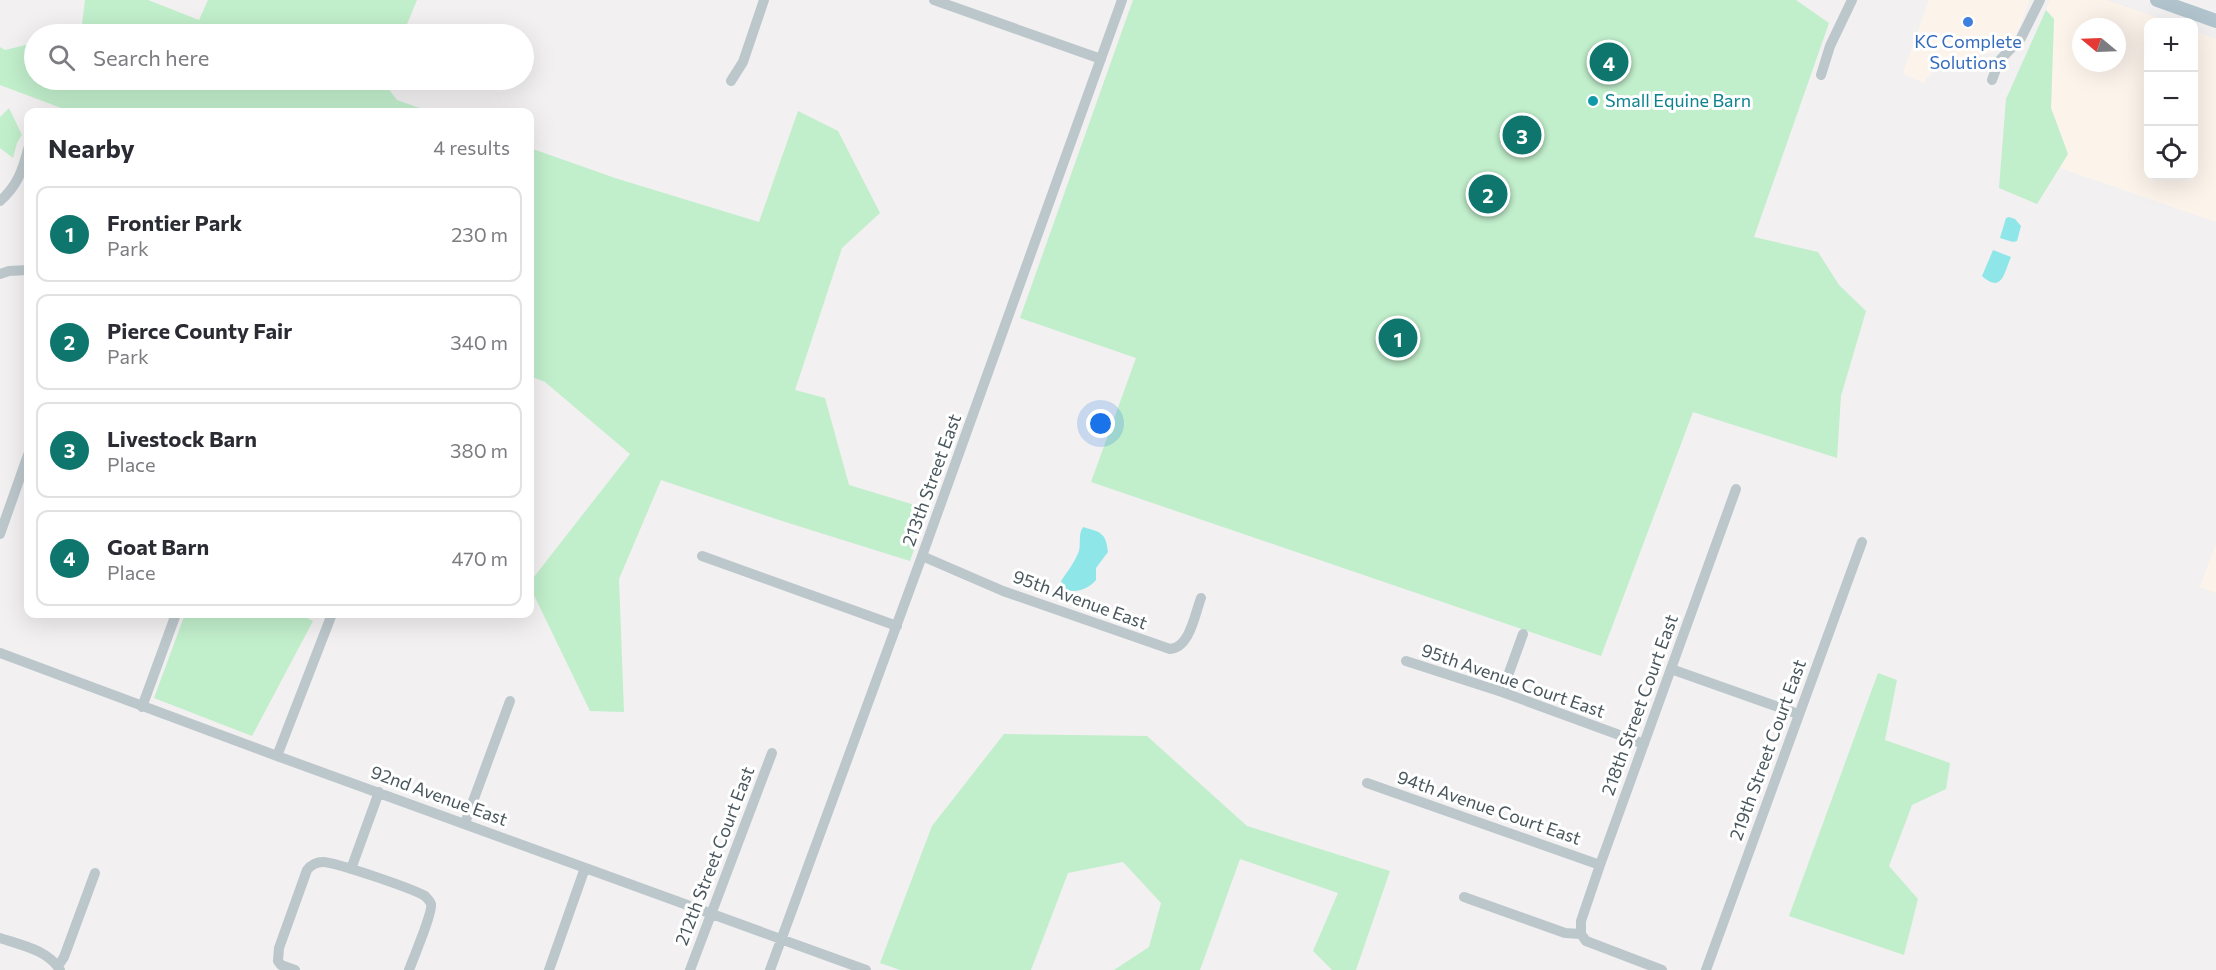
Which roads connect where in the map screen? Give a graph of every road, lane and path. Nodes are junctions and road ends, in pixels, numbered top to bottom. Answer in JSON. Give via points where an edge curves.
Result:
{"nodes":[{"id":1,"x":764,"y":0,"type":"edge"},
{"id":2,"x":934,"y":0,"type":"edge"},
{"id":3,"x":1122,"y":0,"type":"edge"},
{"id":4,"x":1852,"y":0,"type":"edge"},
{"id":5,"x":2040,"y":0,"type":"edge"},
{"id":6,"x":2157,"y":0,"type":"edge"},
{"id":7,"x":2216,"y":21,"type":"edge"},
{"id":8,"x":1101,"y":58,"type":"junction"},
{"id":9,"x":1821,"y":75,"type":"dead end"},
{"id":10,"x":1992,"y":80,"type":"dead end"},
{"id":11,"x":731,"y":81,"type":"dead end"},
{"id":12,"x":24,"y":161,"type":"edge"},
{"id":13,"x":0,"y":201,"type":"edge"},
{"id":14,"x":24,"y":270,"type":"edge"},
{"id":15,"x":0,"y":274,"type":"edge"},
{"id":16,"x":24,"y":466,"type":"edge"},
{"id":17,"x":1736,"y":489,"type":"dead end"},
{"id":18,"x":0,"y":534,"type":"edge"},
{"id":19,"x":1862,"y":542,"type":"dead end"},
{"id":20,"x":702,"y":556,"type":"dead end"},
{"id":21,"x":922,"y":556,"type":"junction"},
{"id":22,"x":1201,"y":598,"type":"dead end"},
{"id":23,"x":175,"y":618,"type":"edge"},
{"id":24,"x":330,"y":618,"type":"edge"},
{"id":25,"x":897,"y":626,"type":"junction"},
{"id":26,"x":1523,"y":634,"type":"dead end"},
{"id":27,"x":0,"y":652,"type":"edge"},
{"id":28,"x":1406,"y":661,"type":"dead end"},
{"id":29,"x":1671,"y":669,"type":"junction"},
{"id":30,"x":1502,"y":692,"type":"junction"},
{"id":31,"x":510,"y":701,"type":"dead end"},
{"id":32,"x":142,"y":707,"type":"junction"},
{"id":33,"x":1798,"y":714,"type":"junction"},
{"id":34,"x":1644,"y":744,"type":"junction"},
{"id":35,"x":772,"y":753,"type":"dead end"},
{"id":36,"x":278,"y":756,"type":"junction"},
{"id":37,"x":1367,"y":783,"type":"dead end"},
{"id":38,"x":380,"y":792,"type":"junction"},
{"id":39,"x":465,"y":823,"type":"junction"},
{"id":40,"x":1600,"y":865,"type":"junction"},
{"id":41,"x":585,"y":868,"type":"junction"},
{"id":42,"x":351,"y":869,"type":"junction"},
{"id":43,"x":95,"y":873,"type":"dead end"},
{"id":44,"x":1464,"y":897,"type":"dead end"},
{"id":45,"x":710,"y":914,"type":"junction"},
{"id":46,"x":1581,"y":934,"type":"junction"},
{"id":47,"x":0,"y":938,"type":"edge"},
{"id":48,"x":782,"y":939,"type":"junction"},
{"id":49,"x":59,"y":968,"type":"edge"},
{"id":50,"x":295,"y":970,"type":"edge"},
{"id":51,"x":409,"y":970,"type":"edge"},
{"id":52,"x":549,"y":970,"type":"edge"},
{"id":53,"x":690,"y":970,"type":"edge"},
{"id":54,"x":770,"y":970,"type":"edge"},
{"id":55,"x":866,"y":970,"type":"edge"},
{"id":56,"x":1662,"y":970,"type":"edge"},
{"id":57,"x":1706,"y":970,"type":"edge"}],
"edges":[{"from":1,"to":11,"type":"street","via":[[743,62]]},
{"from":2,"to":8,"type":"street"},
{"from":3,"to":8,"type":"street","name":"213th Street East"},
{"from":4,"to":9,"type":"street"},
{"from":5,"to":10,"type":"street","via":[[2021,38],[1999,61]]},
{"from":6,"to":7,"type":"main road"},
{"from":8,"to":21,"type":"street","name":"213th Street East"},
{"from":12,"to":13,"type":"street","via":[[18,180]]},
{"from":14,"to":15,"type":"street"},
{"from":16,"to":18,"type":"street"},
{"from":17,"to":29,"type":"street","name":"218th Street Court East"},
{"from":19,"to":33,"type":"street","name":"219th Street Court East"},
{"from":20,"to":25,"type":"street"},
{"from":21,"to":22,"type":"street","name":"95th Avenue East","via":[[1003,591],[1170,649],[1185,641]]},
{"from":21,"to":25,"type":"street","name":"213th Street East"},
{"from":23,"to":32,"type":"street"},
{"from":24,"to":36,"type":"street"},
{"from":25,"to":48,"type":"street","name":"213th Street East"},
{"from":26,"to":30,"type":"street"},
{"from":27,"to":32,"type":"street","name":"92nd Avenue East"},
{"from":28,"to":30,"type":"street","name":"95th Avenue Court East"},
{"from":29,"to":33,"type":"street"},
{"from":29,"to":34,"type":"street","name":"218th Street Court East"},
{"from":30,"to":34,"type":"street","name":"95th Avenue Court East"},
{"from":31,"to":39,"type":"street"},
{"from":32,"to":36,"type":"street","name":"92nd Avenue East"},
{"from":33,"to":57,"type":"street","name":"219th Street Court East"},
{"from":34,"to":40,"type":"street","name":"218th Street Court East"},
{"from":35,"to":45,"type":"street","name":"212th Street Court East"},
{"from":36,"to":38,"type":"street","name":"92nd Avenue East"},
{"from":37,"to":40,"type":"street","name":"94th Avenue Court East"},
{"from":38,"to":39,"type":"street","name":"92nd Avenue East"},
{"from":38,"to":42,"type":"street"},
{"from":39,"to":41,"type":"street","name":"92nd Avenue East"},
{"from":40,"to":46,"type":"street","name":"218th Street Court East","via":[[1581,921]]},
{"from":41,"to":45,"type":"street","name":"92nd Avenue East"},
{"from":41,"to":52,"type":"street"},
{"from":42,"to":50,"type":"street","via":[[322,862],[307,870],[279,948],[278,961]]},
{"from":42,"to":51,"type":"street","via":[[425,897],[431,904]]},
{"from":43,"to":49,"type":"street"},
{"from":44,"to":46,"type":"street","via":[[1565,933]]},
{"from":45,"to":48,"type":"street","name":"92nd Avenue East"},
{"from":45,"to":53,"type":"street","name":"212th Street Court East"},
{"from":46,"to":56,"type":"street","via":[[1587,941]]},
{"from":47,"to":49,"type":"street","via":[[32,948]]},
{"from":48,"to":54,"type":"street","name":"213th Street East"},
{"from":48,"to":55,"type":"street","name":"92nd Avenue East"}]}
